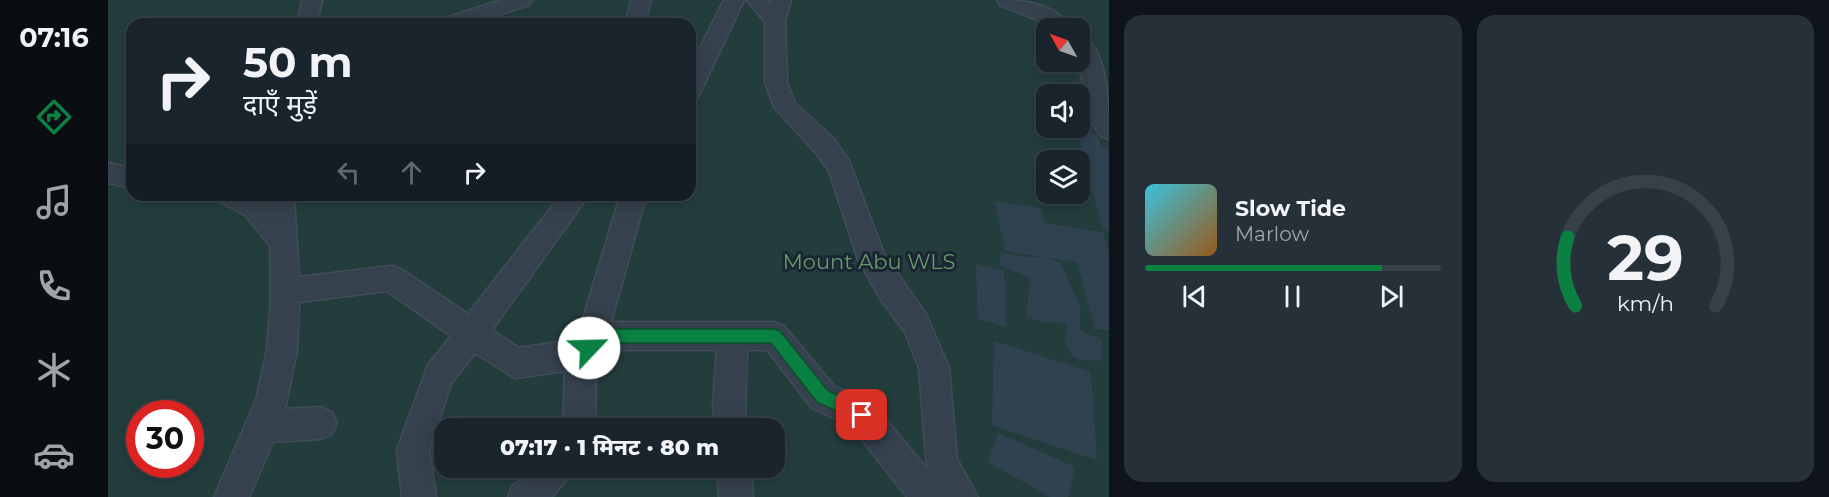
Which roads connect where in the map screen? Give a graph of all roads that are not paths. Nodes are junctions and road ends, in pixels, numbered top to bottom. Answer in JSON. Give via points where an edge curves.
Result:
{"nodes":[{"id":1,"x":312,"y":0,"type":"edge"},
{"id":2,"x":522,"y":0,"type":"edge"},
{"id":3,"x":640,"y":0,"type":"edge"},
{"id":4,"x":734,"y":0,"type":"edge"},
{"id":5,"x":757,"y":0,"type":"edge"},
{"id":6,"x":1007,"y":0,"type":"edge"},
{"id":7,"x":778,"y":11,"type":"edge"},
{"id":8,"x":308,"y":18,"type":"edge"},
{"id":9,"x":467,"y":18,"type":"edge"},
{"id":10,"x":636,"y":18,"type":"edge"},
{"id":11,"x":1047,"y":18,"type":"edge"},
{"id":12,"x":1090,"y":69,"type":"edge"},
{"id":13,"x":696,"y":79,"type":"edge"},
{"id":14,"x":1109,"y":130,"type":"edge"},
{"id":15,"x":108,"y":174,"type":"edge"},
{"id":16,"x":126,"y":177,"type":"edge"},
{"id":17,"x":248,"y":201,"type":"edge"},
{"id":18,"x":281,"y":201,"type":"edge"},
{"id":19,"x":571,"y":201,"type":"edge"},
{"id":20,"x":633,"y":201,"type":"edge"},
{"id":21,"x":283,"y":244,"type":"junction"},
{"id":22,"x":285,"y":291,"type":"junction"},
{"id":23,"x":471,"y":332,"type":"junction"},
{"id":24,"x":733,"y":336,"type":"junction"},
{"id":25,"x":585,"y":351,"type":"junction"},
{"id":26,"x":580,"y":418,"type":"edge"},
{"id":27,"x":730,"y":418,"type":"edge"},
{"id":28,"x":321,"y":423,"type":"dead end"},
{"id":29,"x":261,"y":427,"type":"junction"},
{"id":30,"x":735,"y":478,"type":"edge"},
{"id":31,"x":231,"y":497,"type":"edge"},
{"id":32,"x":418,"y":497,"type":"edge"},
{"id":33,"x":736,"y":497,"type":"edge"},
{"id":34,"x":943,"y":497,"type":"edge"},
{"id":35,"x":961,"y":497,"type":"edge"}],
"edges":[{"from":1,"to":8,"type":"street"},
{"from":2,"to":9,"type":"street"},
{"from":3,"to":10,"type":"street"},
{"from":4,"to":13,"type":"street"},
{"from":5,"to":7,"type":"street"},
{"from":6,"to":11,"type":"street"},
{"from":7,"to":35,"type":"street","via":[[776,83],[785,107],[825,146],[840,168],[872,259],[916,324],[934,368],[941,464]]},
{"from":12,"to":14,"type":"street","via":[[1102,121]]},
{"from":15,"to":16,"type":"street"},
{"from":17,"to":21,"type":"street","via":[[265,216]]},
{"from":18,"to":21,"type":"street"},
{"from":19,"to":23,"type":"street"},
{"from":20,"to":25,"type":"street"},
{"from":21,"to":22,"type":"street"},
{"from":22,"to":23,"type":"street","via":[[391,278]]},
{"from":22,"to":29,"type":"street","via":[[283,344],[272,400]]},
{"from":23,"to":25,"type":"street","via":[[515,363]]},
{"from":23,"to":32,"type":"street","via":[[439,376],[413,450]]},
{"from":24,"to":25,"type":"street","via":[[605,336]]},
{"from":24,"to":27,"type":"street"},
{"from":24,"to":34,"type":"street","via":[[774,336],[823,397],[862,415],[921,488]]},
{"from":25,"to":26,"type":"street"},
{"from":28,"to":29,"type":"street"},
{"from":29,"to":31,"type":"street"},
{"from":30,"to":33,"type":"street"}]}
